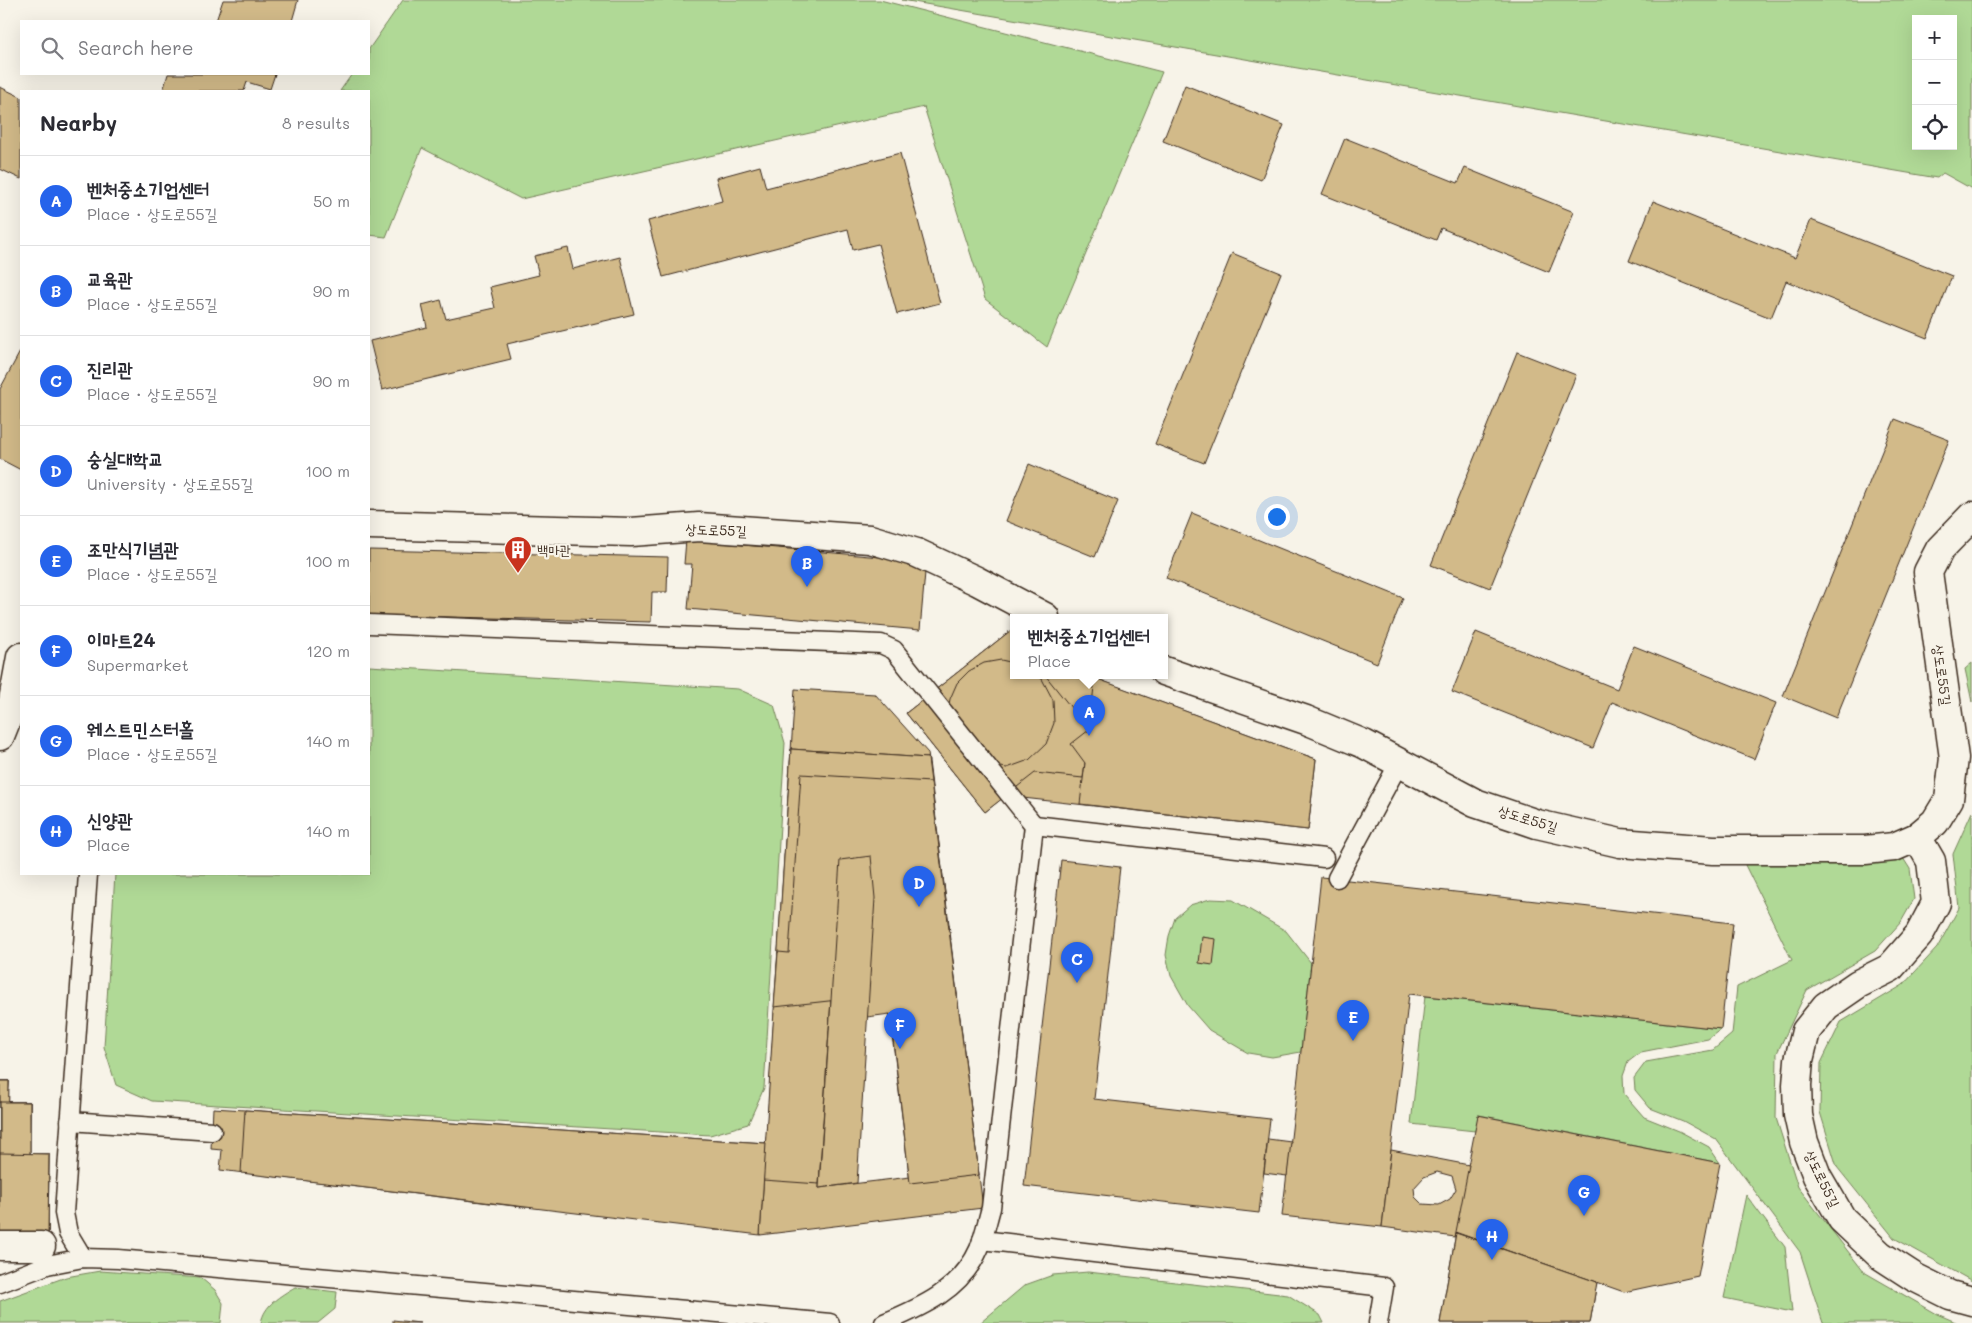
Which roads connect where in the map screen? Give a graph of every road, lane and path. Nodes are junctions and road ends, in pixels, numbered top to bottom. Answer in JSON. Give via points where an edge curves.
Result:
{"nodes":[{"id":1,"x":1972,"y":516,"type":"edge"},
{"id":2,"x":370,"y":525,"type":"edge"},
{"id":3,"x":1039,"y":614,"type":"edge"},
{"id":4,"x":370,"y":624,"type":"edge"},
{"id":5,"x":20,"y":663,"type":"edge"},
{"id":6,"x":1168,"y":672,"type":"edge"},
{"id":7,"x":0,"y":736,"type":"edge"},
{"id":8,"x":1399,"y":763,"type":"junction"},
{"id":9,"x":1034,"y":825,"type":"junction"},
{"id":10,"x":1917,"y":837,"type":"junction"},
{"id":11,"x":1324,"y":858,"type":"dead end"},
{"id":12,"x":88,"y":875,"type":"edge"},
{"id":13,"x":1337,"y":878,"type":"dead end"},
{"id":14,"x":70,"y":1121,"type":"junction"},
{"id":15,"x":212,"y":1131,"type":"dead end"},
{"id":16,"x":982,"y":1240,"type":"junction"},
{"id":17,"x":0,"y":1246,"type":"edge"},
{"id":18,"x":41,"y":1246,"type":"dead end"},
{"id":19,"x":83,"y":1258,"type":"junction"},
{"id":20,"x":0,"y":1283,"type":"edge"},
{"id":21,"x":1972,"y":1301,"type":"edge"},
{"id":22,"x":830,"y":1323,"type":"edge"},
{"id":23,"x":884,"y":1323,"type":"edge"},
{"id":24,"x":1378,"y":1323,"type":"edge"}],
"edges":[{"from":1,"to":10,"type":"street","name":"상도로55길","via":[[1940,549],[1928,572],[1954,758],[1949,799],[1936,822]]},
{"from":2,"to":3,"type":"street","name":"상도로55길","via":[[631,532],[699,527],[870,538],[917,553]]},
{"from":4,"to":9,"type":"lane","via":[[881,644],[894,650]]},
{"from":5,"to":7,"type":"street","via":[[12,706]]},
{"from":6,"to":8,"type":"street","name":"상도로55길","via":[[1306,720],[1364,744]]},
{"from":8,"to":10,"type":"street","name":"상도로55길","via":[[1475,803],[1537,824],[1620,844],[1713,850],[1865,850],[1894,847]]},
{"from":8,"to":13,"type":"lane"},
{"from":9,"to":11,"type":"lane"},
{"from":9,"to":16,"type":"lane","via":[[991,1208]]},
{"from":10,"to":21,"type":"street","name":"상도로55길","via":[[1931,861],[1936,904],[1919,935],[1890,968],[1858,984],[1826,1006],[1806,1031],[1799,1060],[1798,1115],[1817,1176],[1842,1219],[1880,1256],[1950,1295]]},
{"from":12,"to":14,"type":"lane"},
{"from":14,"to":15,"type":"lane"},
{"from":14,"to":19,"type":"lane","via":[[64,1213],[68,1233]]},
{"from":16,"to":23,"type":"lane","via":[[962,1276],[942,1295]]},
{"from":16,"to":24,"type":"lane","via":[[1384,1287]]},
{"from":17,"to":18,"type":"street"},
{"from":19,"to":20,"type":"lane","via":[[47,1265]]},
{"from":19,"to":22,"type":"lane","via":[[118,1258]]}]}
